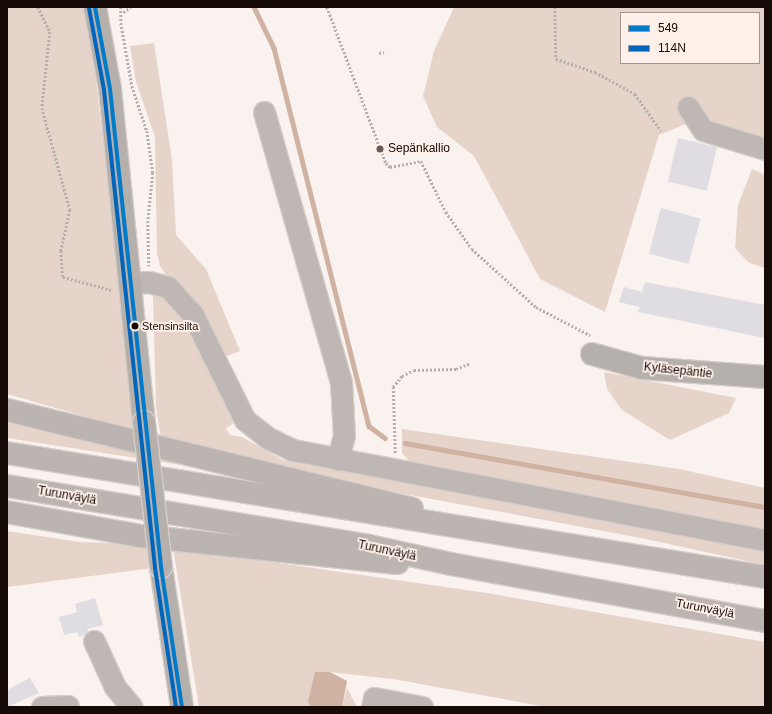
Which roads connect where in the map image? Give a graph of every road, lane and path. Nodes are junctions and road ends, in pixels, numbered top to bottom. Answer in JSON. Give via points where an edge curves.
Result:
{"nodes":[{"id":1,"x":38,"y":7,"type":"edge"},
{"id":2,"x":95,"y":7,"type":"edge"},
{"id":3,"x":122,"y":7,"type":"edge"},
{"id":4,"x":131,"y":7,"type":"edge"},
{"id":5,"x":328,"y":7,"type":"edge"},
{"id":6,"x":556,"y":7,"type":"edge"},
{"id":7,"x":123,"y":12,"type":"junction"},
{"id":8,"x":384,"y":52,"type":"dead end"},
{"id":9,"x":379,"y":53,"type":"dead end"},
{"id":10,"x":688,"y":107,"type":"dead end"},
{"id":11,"x":264,"y":112,"type":"dead end"},
{"id":12,"x":661,"y":131,"type":"dead end"},
{"id":13,"x":765,"y":149,"type":"edge"},
{"id":14,"x":139,"y":283,"type":"junction"},
{"id":15,"x":592,"y":345,"type":"joint"},
{"id":16,"x":470,"y":363,"type":"dead end"},
{"id":17,"x":765,"y":377,"type":"edge"},
{"id":18,"x":7,"y":410,"type":"edge"},
{"id":19,"x":7,"y":453,"type":"edge"},
{"id":20,"x":338,"y":459,"type":"junction"},
{"id":21,"x":394,"y":469,"type":"junction"},
{"id":22,"x":7,"y":486,"type":"edge"},
{"id":23,"x":7,"y":512,"type":"edge"},
{"id":24,"x":459,"y":524,"type":"junction"},
{"id":25,"x":765,"y":540,"type":"edge"},
{"id":26,"x":451,"y":564,"type":"junction"},
{"id":27,"x":765,"y":577,"type":"edge"},
{"id":28,"x":765,"y":621,"type":"edge"},
{"id":29,"x":94,"y":641,"type":"dead end"},
{"id":30,"x":373,"y":702,"type":"edge"},
{"id":31,"x":68,"y":706,"type":"edge"},
{"id":32,"x":42,"y":707,"type":"edge"},
{"id":33,"x":132,"y":707,"type":"edge"},
{"id":34,"x":182,"y":707,"type":"edge"},
{"id":35,"x":422,"y":707,"type":"edge"}],
"edges":[{"from":1,"to":14,"type":"path","via":[[50,32],[42,108],[70,210],[61,251],[63,276],[111,290]]},
{"from":2,"to":14,"type":"main road"},
{"from":3,"to":7,"type":"path"},
{"from":4,"to":7,"type":"path"},
{"from":5,"to":15,"type":"path","via":[[386,163],[390,167],[421,161],[446,212],[472,249],[536,307]]},
{"from":6,"to":12,"type":"path","via":[[556,59],[595,72],[635,94]]},
{"from":7,"to":14,"type":"path","via":[[120,23],[126,57],[147,130],[154,173]]},
{"from":8,"to":9,"type":"path"},
{"from":10,"to":13,"type":"street","via":[[703,130]]},
{"from":11,"to":20,"type":"street","via":[[341,382],[344,435]]},
{"from":14,"to":20,"type":"street","via":[[168,287],[193,315],[245,420],[268,438],[293,450]]},
{"from":14,"to":34,"type":"main road","bridge":true,"via":[[144,422],[161,567]]},
{"from":15,"to":17,"type":"main road","name":"Kyläsepäntie","via":[[642,368]]},
{"from":16,"to":21,"type":"path","via":[[456,369],[414,370],[402,376],[393,387]]},
{"from":18,"to":24,"type":"highway","via":[[270,476],[385,500]]},
{"from":19,"to":24,"type":"highway","via":[[375,514]]},
{"from":20,"to":21,"type":"street"},
{"from":21,"to":25,"type":"street"},
{"from":22,"to":26,"type":"highway","name":"Turunväylä","via":[[369,546]]},
{"from":23,"to":26,"type":"highway","via":[[140,536],[371,562]]},
{"from":24,"to":27,"type":"highway"},
{"from":26,"to":28,"type":"highway","name":"Turunväylä"},
{"from":29,"to":33,"type":"street","via":[[111,680]]},
{"from":30,"to":35,"type":"street"},
{"from":31,"to":32,"type":"street"}]}
